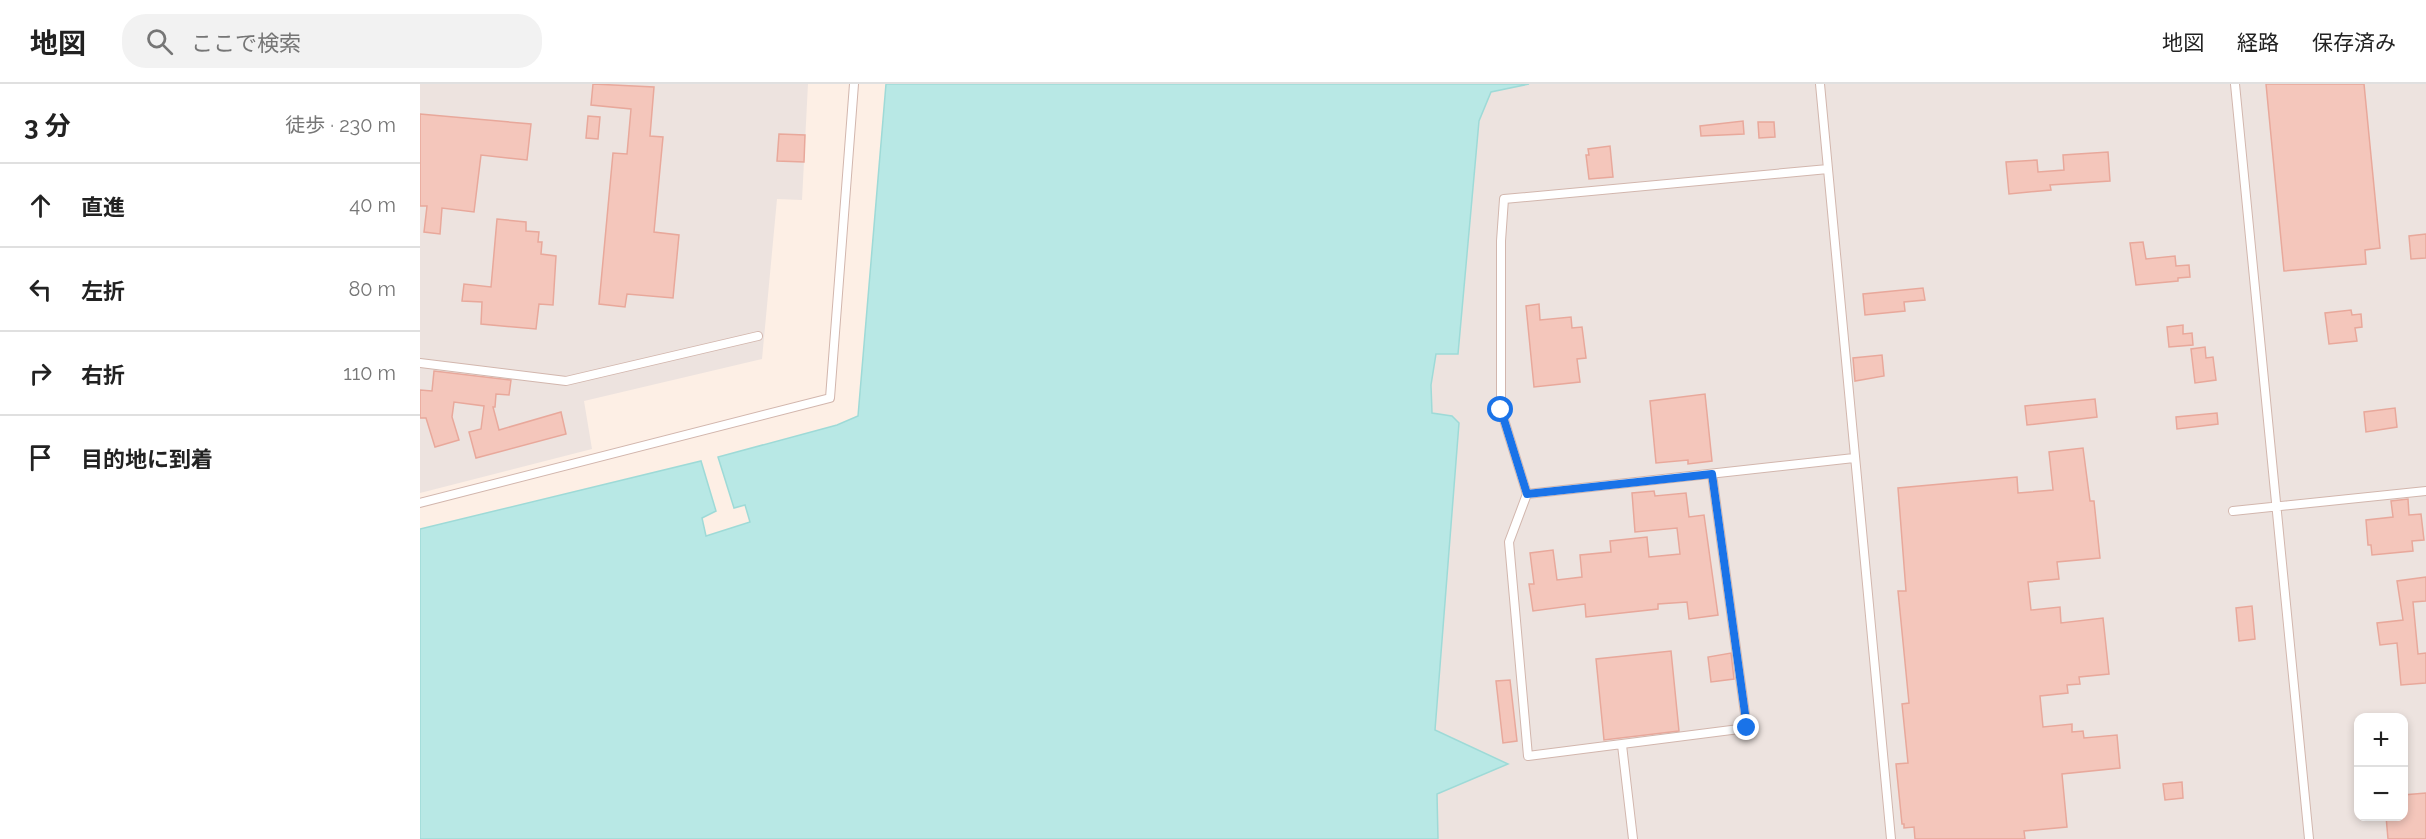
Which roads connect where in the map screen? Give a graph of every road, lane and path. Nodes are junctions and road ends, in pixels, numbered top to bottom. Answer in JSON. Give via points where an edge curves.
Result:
{"nodes":[{"id":1,"x":854,"y":84,"type":"edge"},
{"id":2,"x":1820,"y":84,"type":"edge"},
{"id":3,"x":2235,"y":84,"type":"edge"},
{"id":4,"x":1828,"y":169,"type":"junction"},
{"id":5,"x":758,"y":336,"type":"dead end"},
{"id":6,"x":420,"y":363,"type":"edge"},
{"id":7,"x":1854,"y":458,"type":"junction"},
{"id":8,"x":1712,"y":474,"type":"junction"},
{"id":9,"x":2426,"y":491,"type":"edge"},
{"id":10,"x":1527,"y":494,"type":"junction"},
{"id":11,"x":420,"y":503,"type":"edge"},
{"id":12,"x":2276,"y":507,"type":"junction"},
{"id":13,"x":2232,"y":511,"type":"dead end"},
{"id":14,"x":1622,"y":745,"type":"junction"},
{"id":15,"x":1633,"y":839,"type":"edge"},
{"id":16,"x":1892,"y":839,"type":"edge"},
{"id":17,"x":2309,"y":839,"type":"edge"}],
"edges":[{"from":1,"to":11,"type":"lane","via":[[830,398]]},
{"from":2,"to":4,"type":"lane"},
{"from":3,"to":12,"type":"lane"},
{"from":4,"to":7,"type":"lane"},
{"from":4,"to":10,"type":"lane","via":[[1504,199],[1501,410]]},
{"from":5,"to":6,"type":"lane","via":[[566,381]]},
{"from":7,"to":8,"type":"lane"},
{"from":7,"to":16,"type":"lane"},
{"from":8,"to":10,"type":"lane"},
{"from":8,"to":14,"type":"lane","via":[[1747,728]]},
{"from":9,"to":12,"type":"lane"},
{"from":10,"to":14,"type":"lane","via":[[1509,542],[1528,756]]},
{"from":12,"to":13,"type":"lane"},
{"from":12,"to":17,"type":"lane"},
{"from":14,"to":15,"type":"lane"}]}
